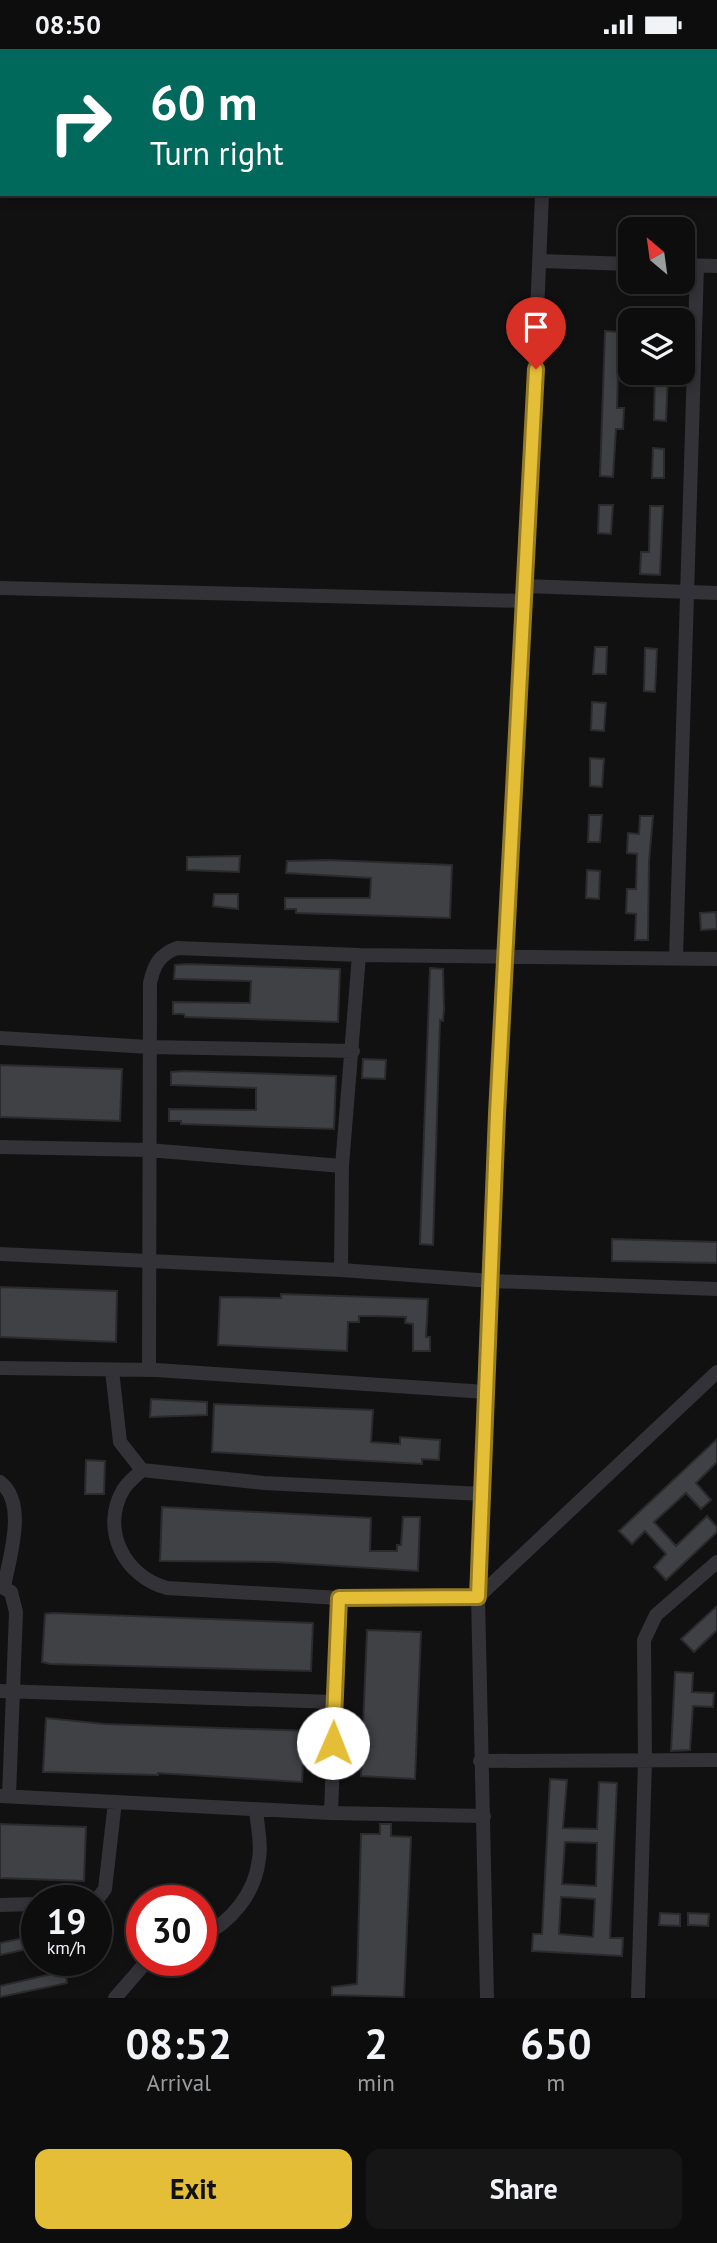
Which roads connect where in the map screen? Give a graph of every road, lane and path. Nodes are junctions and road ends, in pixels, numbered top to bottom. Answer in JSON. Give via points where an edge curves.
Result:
{"nodes":[{"id":1,"x":542,"y":196,"type":"edge"},
{"id":2,"x":541,"y":261,"type":"junction"},
{"id":3,"x":618,"y":264,"type":"edge"},
{"id":4,"x":695,"y":265,"type":"edge"},
{"id":5,"x":717,"y":266,"type":"edge"},
{"id":6,"x":690,"y":294,"type":"edge"},
{"id":7,"x":0,"y":588,"type":"edge"},
{"id":8,"x":686,"y":591,"type":"junction"},
{"id":9,"x":525,"y":593,"type":"junction"},
{"id":10,"x":717,"y":593,"type":"edge"},
{"id":11,"x":359,"y":955,"type":"junction"},
{"id":12,"x":506,"y":956,"type":"junction"},
{"id":13,"x":676,"y":958,"type":"junction"},
{"id":14,"x":717,"y":959,"type":"edge"},
{"id":15,"x":0,"y":1038,"type":"edge"},
{"id":16,"x":149,"y":1047,"type":"junction"},
{"id":17,"x":353,"y":1051,"type":"junction"},
{"id":18,"x":0,"y":1147,"type":"edge"},
{"id":19,"x":148,"y":1150,"type":"junction"},
{"id":20,"x":342,"y":1165,"type":"junction"},
{"id":21,"x":0,"y":1254,"type":"edge"},
{"id":22,"x":150,"y":1262,"type":"junction"},
{"id":23,"x":341,"y":1270,"type":"junction"},
{"id":24,"x":492,"y":1281,"type":"junction"},
{"id":25,"x":717,"y":1289,"type":"edge"},
{"id":26,"x":0,"y":1368,"type":"edge"},
{"id":27,"x":112,"y":1370,"type":"junction"},
{"id":28,"x":149,"y":1370,"type":"junction"},
{"id":29,"x":715,"y":1376,"type":"edge"},
{"id":30,"x":486,"y":1392,"type":"junction"},
{"id":31,"x":142,"y":1470,"type":"junction"},
{"id":32,"x":0,"y":1482,"type":"edge"},
{"id":33,"x":483,"y":1494,"type":"junction"},
{"id":34,"x":717,"y":1562,"type":"edge"},
{"id":35,"x":2,"y":1586,"type":"edge"},
{"id":36,"x":478,"y":1597,"type":"junction"},
{"id":37,"x":339,"y":1598,"type":"junction"},
{"id":38,"x":6,"y":1691,"type":"edge"},
{"id":39,"x":334,"y":1702,"type":"junction"},
{"id":40,"x":717,"y":1760,"type":"edge"},
{"id":41,"x":480,"y":1761,"type":"junction"},
{"id":42,"x":645,"y":1761,"type":"junction"},
{"id":43,"x":5,"y":1796,"type":"edge"},
{"id":44,"x":115,"y":1802,"type":"junction"},
{"id":45,"x":256,"y":1809,"type":"junction"},
{"id":46,"x":331,"y":1813,"type":"junction"},
{"id":47,"x":484,"y":1816,"type":"junction"},
{"id":48,"x":105,"y":1885,"type":"edge"},
{"id":49,"x":21,"y":1904,"type":"edge"},
{"id":50,"x":0,"y":1905,"type":"edge"},
{"id":51,"x":217,"y":1929,"type":"edge"},
{"id":52,"x":134,"y":1976,"type":"edge"},
{"id":53,"x":115,"y":1998,"type":"edge"},
{"id":54,"x":487,"y":1998,"type":"edge"},
{"id":55,"x":638,"y":1998,"type":"edge"}],
"edges":[{"from":1,"to":2,"type":"street"},
{"from":2,"to":3,"type":"street"},
{"from":2,"to":9,"type":"street"},
{"from":4,"to":5,"type":"street"},
{"from":6,"to":8,"type":"street"},
{"from":7,"to":9,"type":"street"},
{"from":8,"to":9,"type":"street"},
{"from":8,"to":10,"type":"street"},
{"from":8,"to":13,"type":"street"},
{"from":9,"to":12,"type":"street"},
{"from":11,"to":12,"type":"street"},
{"from":11,"to":16,"type":"street","via":[[177,948],[166,952],[150,983]]},
{"from":11,"to":17,"type":"street"},
{"from":12,"to":13,"type":"street"},
{"from":12,"to":24,"type":"street"},
{"from":13,"to":14,"type":"street"},
{"from":15,"to":16,"type":"street"},
{"from":16,"to":17,"type":"street"},
{"from":16,"to":19,"type":"street"},
{"from":17,"to":20,"type":"street"},
{"from":18,"to":19,"type":"street"},
{"from":19,"to":20,"type":"street"},
{"from":19,"to":22,"type":"street"},
{"from":20,"to":23,"type":"street"},
{"from":21,"to":22,"type":"street"},
{"from":22,"to":23,"type":"street"},
{"from":22,"to":28,"type":"street"},
{"from":23,"to":24,"type":"street"},
{"from":24,"to":25,"type":"street"},
{"from":24,"to":30,"type":"street"},
{"from":26,"to":27,"type":"street"},
{"from":27,"to":28,"type":"street"},
{"from":27,"to":31,"type":"street","via":[[120,1442]]},
{"from":28,"to":30,"type":"street"},
{"from":29,"to":36,"type":"street"},
{"from":30,"to":33,"type":"street"},
{"from":31,"to":33,"type":"street","via":[[264,1483]]},
{"from":31,"to":37,"type":"street","via":[[124,1489],[114,1535],[125,1559],[149,1584]]},
{"from":32,"to":35,"type":"street","via":[[14,1504]]},
{"from":33,"to":36,"type":"street"},
{"from":34,"to":42,"type":"street","via":[[648,1627],[644,1640]]},
{"from":35,"to":38,"type":"street","via":[[15,1601],[16,1612]]},
{"from":36,"to":37,"type":"street"},
{"from":36,"to":41,"type":"street"},
{"from":37,"to":39,"type":"street"},
{"from":38,"to":39,"type":"street"},
{"from":38,"to":43,"type":"street"},
{"from":39,"to":46,"type":"street"},
{"from":40,"to":42,"type":"street"},
{"from":41,"to":42,"type":"street"},
{"from":41,"to":47,"type":"street"},
{"from":42,"to":55,"type":"street"},
{"from":43,"to":44,"type":"street"},
{"from":44,"to":45,"type":"street"},
{"from":44,"to":48,"type":"street"},
{"from":45,"to":46,"type":"street"},
{"from":45,"to":51,"type":"street","via":[[260,1859],[253,1883],[234,1914]]},
{"from":46,"to":47,"type":"street"},
{"from":47,"to":54,"type":"street"},
{"from":49,"to":50,"type":"street"},
{"from":52,"to":53,"type":"street"}]}
